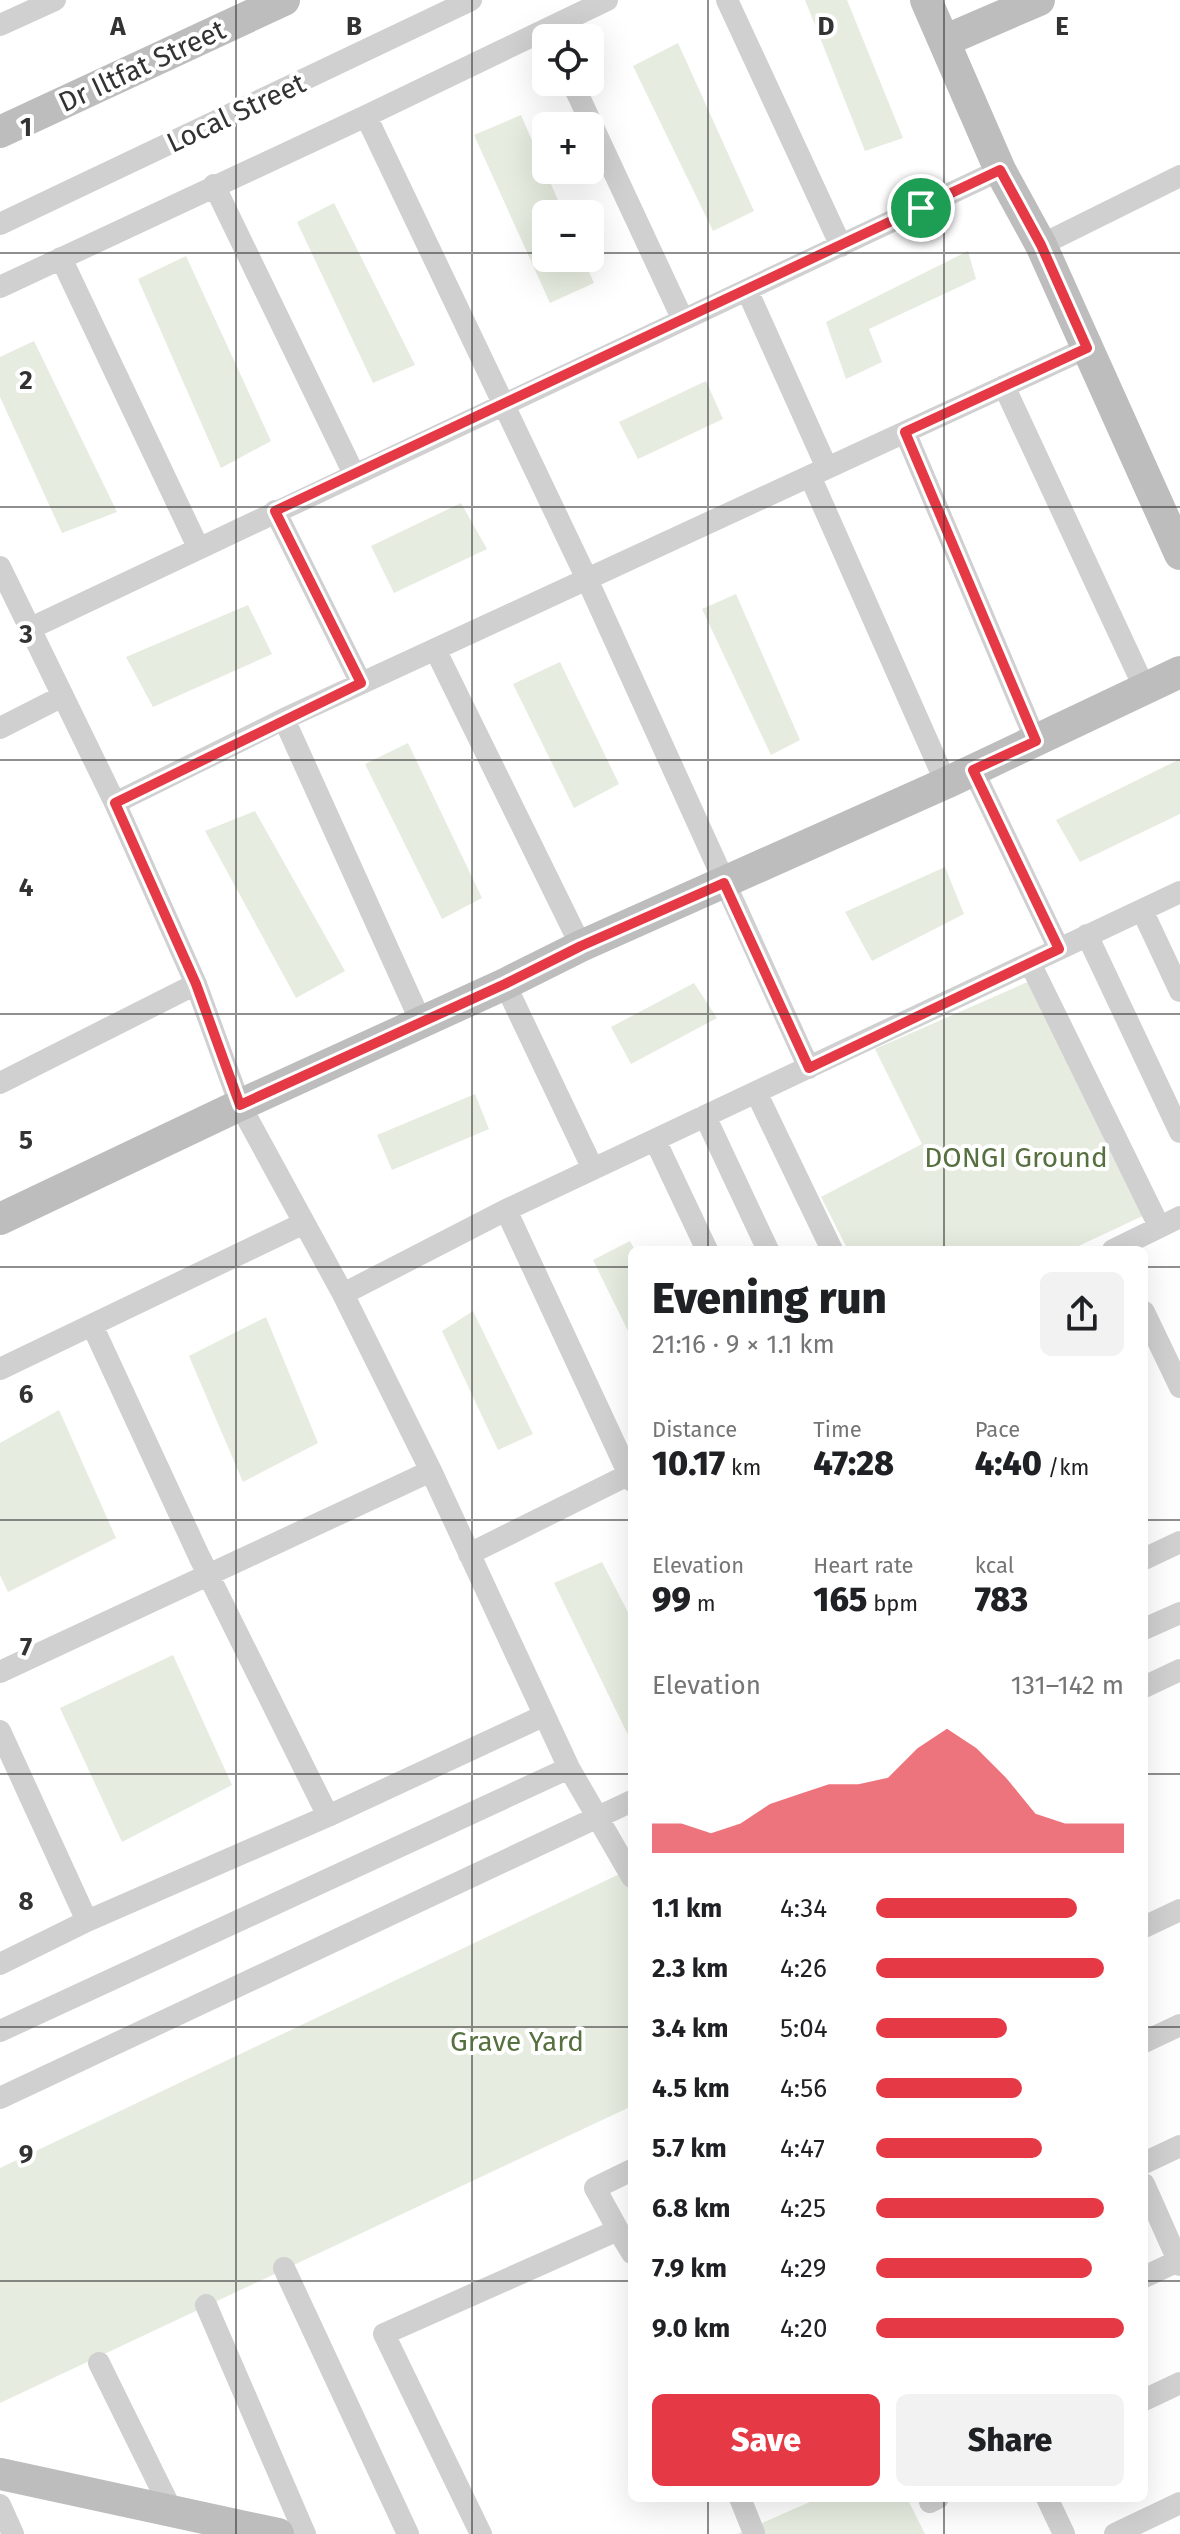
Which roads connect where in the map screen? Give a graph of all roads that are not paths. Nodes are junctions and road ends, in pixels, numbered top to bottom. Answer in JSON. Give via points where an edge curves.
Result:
{"nodes":[{"id":1,"x":55,"y":0,"type":"edge"},
{"id":2,"x":284,"y":0,"type":"edge"},
{"id":3,"x":471,"y":0,"type":"edge"},
{"id":4,"x":607,"y":0,"type":"edge"},
{"id":5,"x":727,"y":0,"type":"edge"},
{"id":6,"x":926,"y":0,"type":"edge"},
{"id":7,"x":1039,"y":0,"type":"edge"},
{"id":8,"x":565,"y":24,"type":"edge"},
{"id":9,"x":0,"y":25,"type":"edge"},
{"id":10,"x":532,"y":41,"type":"edge"},
{"id":11,"x":944,"y":41,"type":"junction"},
{"id":12,"x":579,"y":96,"type":"edge"},
{"id":13,"x":366,"y":116,"type":"junction"},
{"id":14,"x":0,"y":132,"type":"edge"},
{"id":15,"x":1000,"y":170,"type":"junction"},
{"id":16,"x":1180,"y":176,"type":"edge"},
{"id":17,"x":214,"y":185,"type":"junction"},
{"id":18,"x":0,"y":224,"type":"edge"},
{"id":19,"x":1041,"y":245,"type":"junction"},
{"id":20,"x":841,"y":246,"type":"junction"},
{"id":21,"x":61,"y":258,"type":"junction"},
{"id":22,"x":0,"y":287,"type":"edge"},
{"id":23,"x":747,"y":290,"type":"junction"},
{"id":24,"x":683,"y":320,"type":"junction"},
{"id":25,"x":1087,"y":348,"type":"junction"},
{"id":26,"x":1004,"y":386,"type":"junction"},
{"id":27,"x":504,"y":404,"type":"junction"},
{"id":28,"x":905,"y":432,"type":"junction"},
{"id":29,"x":818,"y":472,"type":"junction"},
{"id":30,"x":354,"y":474,"type":"junction"},
{"id":31,"x":275,"y":511,"type":"junction"},
{"id":32,"x":1178,"y":545,"type":"edge"},
{"id":33,"x":198,"y":547,"type":"junction"},
{"id":34,"x":0,"y":567,"type":"edge"},
{"id":35,"x":586,"y":577,"type":"junction"},
{"id":36,"x":29,"y":629,"type":"junction"},
{"id":37,"x":435,"y":649,"type":"junction"},
{"id":38,"x":1180,"y":672,"type":"edge"},
{"id":39,"x":361,"y":683,"type":"junction"},
{"id":40,"x":1145,"y":689,"type":"junction"},
{"id":41,"x":63,"y":696,"type":"junction"},
{"id":42,"x":284,"y":719,"type":"junction"},
{"id":43,"x":0,"y":728,"type":"edge"},
{"id":44,"x":1036,"y":741,"type":"junction"},
{"id":45,"x":960,"y":776,"type":"junction"},
{"id":46,"x":115,"y":803,"type":"junction"},
{"id":47,"x":724,"y":883,"type":"junction"},
{"id":48,"x":1180,"y":892,"type":"edge"},
{"id":49,"x":1142,"y":910,"type":"junction"},
{"id":50,"x":1087,"y":935,"type":"junction"},
{"id":51,"x":581,"y":946,"type":"junction"},
{"id":52,"x":1059,"y":949,"type":"junction"},
{"id":53,"x":1030,"y":963,"type":"junction"},
{"id":54,"x":196,"y":984,"type":"junction"},
{"id":55,"x":505,"y":984,"type":"junction"},
{"id":56,"x":1180,"y":991,"type":"edge"},
{"id":57,"x":421,"y":1022,"type":"junction"},
{"id":58,"x":809,"y":1068,"type":"junction"},
{"id":59,"x":0,"y":1083,"type":"edge"},
{"id":60,"x":756,"y":1092,"type":"junction"},
{"id":61,"x":240,"y":1105,"type":"junction"},
{"id":62,"x":705,"y":1116,"type":"junction"},
{"id":63,"x":1180,"y":1132,"type":"edge"},
{"id":64,"x":655,"y":1140,"type":"junction"},
{"id":65,"x":593,"y":1169,"type":"junction"},
{"id":66,"x":506,"y":1210,"type":"junction"},
{"id":67,"x":0,"y":1219,"type":"edge"},
{"id":68,"x":1170,"y":1222,"type":"edge"},
{"id":69,"x":304,"y":1223,"type":"junction"},
{"id":70,"x":705,"y":1246,"type":"edge"},
{"id":71,"x":766,"y":1246,"type":"edge"},
{"id":72,"x":830,"y":1246,"type":"edge"},
{"id":73,"x":1122,"y":1246,"type":"edge"},
{"id":74,"x":343,"y":1294,"type":"junction"},
{"id":75,"x":1148,"y":1320,"type":"edge"},
{"id":76,"x":92,"y":1325,"type":"junction"},
{"id":77,"x":0,"y":1369,"type":"edge"},
{"id":78,"x":1180,"y":1387,"type":"edge"},
{"id":79,"x":628,"y":1470,"type":"edge"},
{"id":80,"x":431,"y":1471,"type":"junction"},
{"id":81,"x":628,"y":1477,"type":"edge"},
{"id":82,"x":1180,"y":1542,"type":"edge"},
{"id":83,"x":469,"y":1554,"type":"junction"},
{"id":84,"x":1148,"y":1557,"type":"edge"},
{"id":85,"x":208,"y":1575,"type":"junction"},
{"id":86,"x":1180,"y":1613,"type":"edge"},
{"id":87,"x":1148,"y":1627,"type":"edge"},
{"id":88,"x":1180,"y":1670,"type":"edge"},
{"id":89,"x":0,"y":1672,"type":"edge"},
{"id":90,"x":1148,"y":1685,"type":"edge"},
{"id":91,"x":543,"y":1716,"type":"junction"},
{"id":92,"x":0,"y":1731,"type":"edge"},
{"id":93,"x":569,"y":1768,"type":"junction"},
{"id":94,"x":628,"y":1803,"type":"edge"},
{"id":95,"x":328,"y":1816,"type":"junction"},
{"id":96,"x":598,"y":1818,"type":"junction"},
{"id":97,"x":628,"y":1867,"type":"edge"},
{"id":98,"x":1180,"y":1910,"type":"edge"},
{"id":99,"x":87,"y":1921,"type":"junction"},
{"id":100,"x":1148,"y":1925,"type":"edge"},
{"id":101,"x":0,"y":1964,"type":"edge"},
{"id":102,"x":1180,"y":2025,"type":"edge"},
{"id":103,"x":0,"y":2031,"type":"edge"},
{"id":104,"x":1148,"y":2040,"type":"edge"},
{"id":105,"x":0,"y":2098,"type":"edge"},
{"id":106,"x":1180,"y":2146,"type":"edge"},
{"id":107,"x":1148,"y":2161,"type":"edge"},
{"id":108,"x":628,"y":2172,"type":"edge"},
{"id":109,"x":1148,"y":2193,"type":"edge"},
{"id":110,"x":618,"y":2230,"type":"junction"},
{"id":111,"x":628,"y":2246,"type":"edge"},
{"id":112,"x":1179,"y":2262,"type":"edge"},
{"id":113,"x":284,"y":2268,"type":"dead end"},
{"id":114,"x":1148,"y":2275,"type":"edge"},
{"id":115,"x":206,"y":2305,"type":"dead end"},
{"id":116,"x":99,"y":2363,"type":"dead end"},
{"id":117,"x":1180,"y":2383,"type":"edge"},
{"id":118,"x":1148,"y":2398,"type":"edge"},
{"id":119,"x":2,"y":2483,"type":"edge"},
{"id":120,"x":742,"y":2502,"type":"edge"},
{"id":121,"x":1049,"y":2502,"type":"edge"},
{"id":122,"x":1180,"y":2503,"type":"edge"},
{"id":123,"x":172,"y":2511,"type":"junction"},
{"id":124,"x":262,"y":2532,"type":"edge"},
{"id":125,"x":754,"y":2533,"type":"edge"},
{"id":126,"x":13,"y":2534,"type":"edge"},
{"id":127,"x":305,"y":2534,"type":"edge"},
{"id":128,"x":408,"y":2534,"type":"edge"},
{"id":129,"x":481,"y":2534,"type":"edge"},
{"id":130,"x":1064,"y":2534,"type":"edge"},
{"id":131,"x":1115,"y":2534,"type":"edge"}],
"edges":[{"from":1,"to":9,"type":"street"},
{"from":2,"to":14,"type":"street","name":"Dr Iltfat Street"},
{"from":3,"to":18,"type":"street","name":"Local Street"},
{"from":4,"to":8,"type":"street"},
{"from":5,"to":20,"type":"street"},
{"from":6,"to":11,"type":"street"},
{"from":7,"to":11,"type":"street"},
{"from":10,"to":13,"type":"street"},
{"from":11,"to":15,"type":"street"},
{"from":12,"to":24,"type":"street"},
{"from":13,"to":17,"type":"street"},
{"from":13,"to":27,"type":"street"},
{"from":15,"to":19,"type":"street"},
{"from":15,"to":20,"type":"street"},
{"from":16,"to":19,"type":"street"},
{"from":17,"to":21,"type":"street"},
{"from":17,"to":30,"type":"street"},
{"from":19,"to":25,"type":"street"},
{"from":20,"to":23,"type":"street"},
{"from":21,"to":22,"type":"street"},
{"from":21,"to":33,"type":"street"},
{"from":23,"to":24,"type":"street"},
{"from":23,"to":29,"type":"street"},
{"from":24,"to":27,"type":"street"},
{"from":25,"to":26,"type":"street"},
{"from":25,"to":32,"type":"street"},
{"from":26,"to":28,"type":"street"},
{"from":26,"to":40,"type":"street"},
{"from":27,"to":30,"type":"street"},
{"from":27,"to":35,"type":"street"},
{"from":28,"to":29,"type":"street"},
{"from":28,"to":44,"type":"street"},
{"from":29,"to":35,"type":"street"},
{"from":29,"to":45,"type":"street"},
{"from":30,"to":31,"type":"street"},
{"from":31,"to":33,"type":"street"},
{"from":31,"to":39,"type":"street"},
{"from":33,"to":36,"type":"street"},
{"from":34,"to":36,"type":"street"},
{"from":35,"to":37,"type":"street"},
{"from":35,"to":47,"type":"street"},
{"from":36,"to":41,"type":"street"},
{"from":37,"to":39,"type":"street"},
{"from":37,"to":51,"type":"street"},
{"from":38,"to":40,"type":"street"},
{"from":39,"to":42,"type":"street"},
{"from":40,"to":44,"type":"street"},
{"from":41,"to":43,"type":"street"},
{"from":41,"to":46,"type":"street"},
{"from":42,"to":46,"type":"street"},
{"from":42,"to":57,"type":"street"},
{"from":44,"to":45,"type":"street"},
{"from":45,"to":47,"type":"street"},
{"from":45,"to":52,"type":"street"},
{"from":46,"to":54,"type":"street"},
{"from":47,"to":51,"type":"street"},
{"from":47,"to":58,"type":"street"},
{"from":48,"to":49,"type":"street"},
{"from":49,"to":50,"type":"street"},
{"from":49,"to":56,"type":"street"},
{"from":50,"to":52,"type":"street"},
{"from":50,"to":63,"type":"street"},
{"from":51,"to":55,"type":"street"},
{"from":52,"to":53,"type":"street"},
{"from":53,"to":58,"type":"street"},
{"from":53,"to":68,"type":"street"},
{"from":54,"to":59,"type":"street"},
{"from":54,"to":61,"type":"street"},
{"from":55,"to":57,"type":"street"},
{"from":55,"to":65,"type":"street"},
{"from":57,"to":61,"type":"street"},
{"from":58,"to":60,"type":"street"},
{"from":60,"to":62,"type":"street"},
{"from":60,"to":72,"type":"street"},
{"from":61,"to":67,"type":"street"},
{"from":61,"to":69,"type":"street"},
{"from":62,"to":64,"type":"street"},
{"from":62,"to":71,"type":"street"},
{"from":64,"to":65,"type":"street"},
{"from":64,"to":70,"type":"street"},
{"from":65,"to":66,"type":"street"},
{"from":66,"to":74,"type":"street"},
{"from":66,"to":79,"type":"street"},
{"from":68,"to":73,"type":"street"},
{"from":69,"to":74,"type":"street"},
{"from":69,"to":76,"type":"street"},
{"from":74,"to":80,"type":"street"},
{"from":75,"to":78,"type":"street"},
{"from":76,"to":77,"type":"street"},
{"from":76,"to":85,"type":"street"},
{"from":80,"to":83,"type":"street"},
{"from":80,"to":85,"type":"street"},
{"from":81,"to":83,"type":"street"},
{"from":82,"to":84,"type":"street"},
{"from":83,"to":91,"type":"street"},
{"from":85,"to":89,"type":"street"},
{"from":85,"to":95,"type":"street"},
{"from":86,"to":87,"type":"street"},
{"from":88,"to":90,"type":"street"},
{"from":91,"to":93,"type":"street"},
{"from":91,"to":95,"type":"street"},
{"from":92,"to":99,"type":"street"},
{"from":93,"to":96,"type":"street"},
{"from":93,"to":103,"type":"street"},
{"from":94,"to":96,"type":"street"},
{"from":95,"to":99,"type":"street"},
{"from":96,"to":97,"type":"street"},
{"from":96,"to":105,"type":"street"},
{"from":98,"to":100,"type":"street"},
{"from":99,"to":101,"type":"street"},
{"from":102,"to":104,"type":"street"},
{"from":106,"to":107,"type":"street"},
{"from":108,"to":110,"type":"street","via":[[595,2188]]},
{"from":109,"to":112,"type":"street"},
{"from":110,"to":111,"type":"street"},
{"from":110,"to":129,"type":"street","via":[[384,2334]]},
{"from":112,"to":114,"type":"street"},
{"from":113,"to":128,"type":"street"},
{"from":115,"to":127,"type":"street"},
{"from":116,"to":123,"type":"street"},
{"from":117,"to":118,"type":"street"},
{"from":119,"to":123,"type":"street"},
{"from":119,"to":126,"type":"street"},
{"from":120,"to":125,"type":"street"},
{"from":121,"to":130,"type":"street"},
{"from":122,"to":131,"type":"street"},
{"from":123,"to":124,"type":"street"}]}
